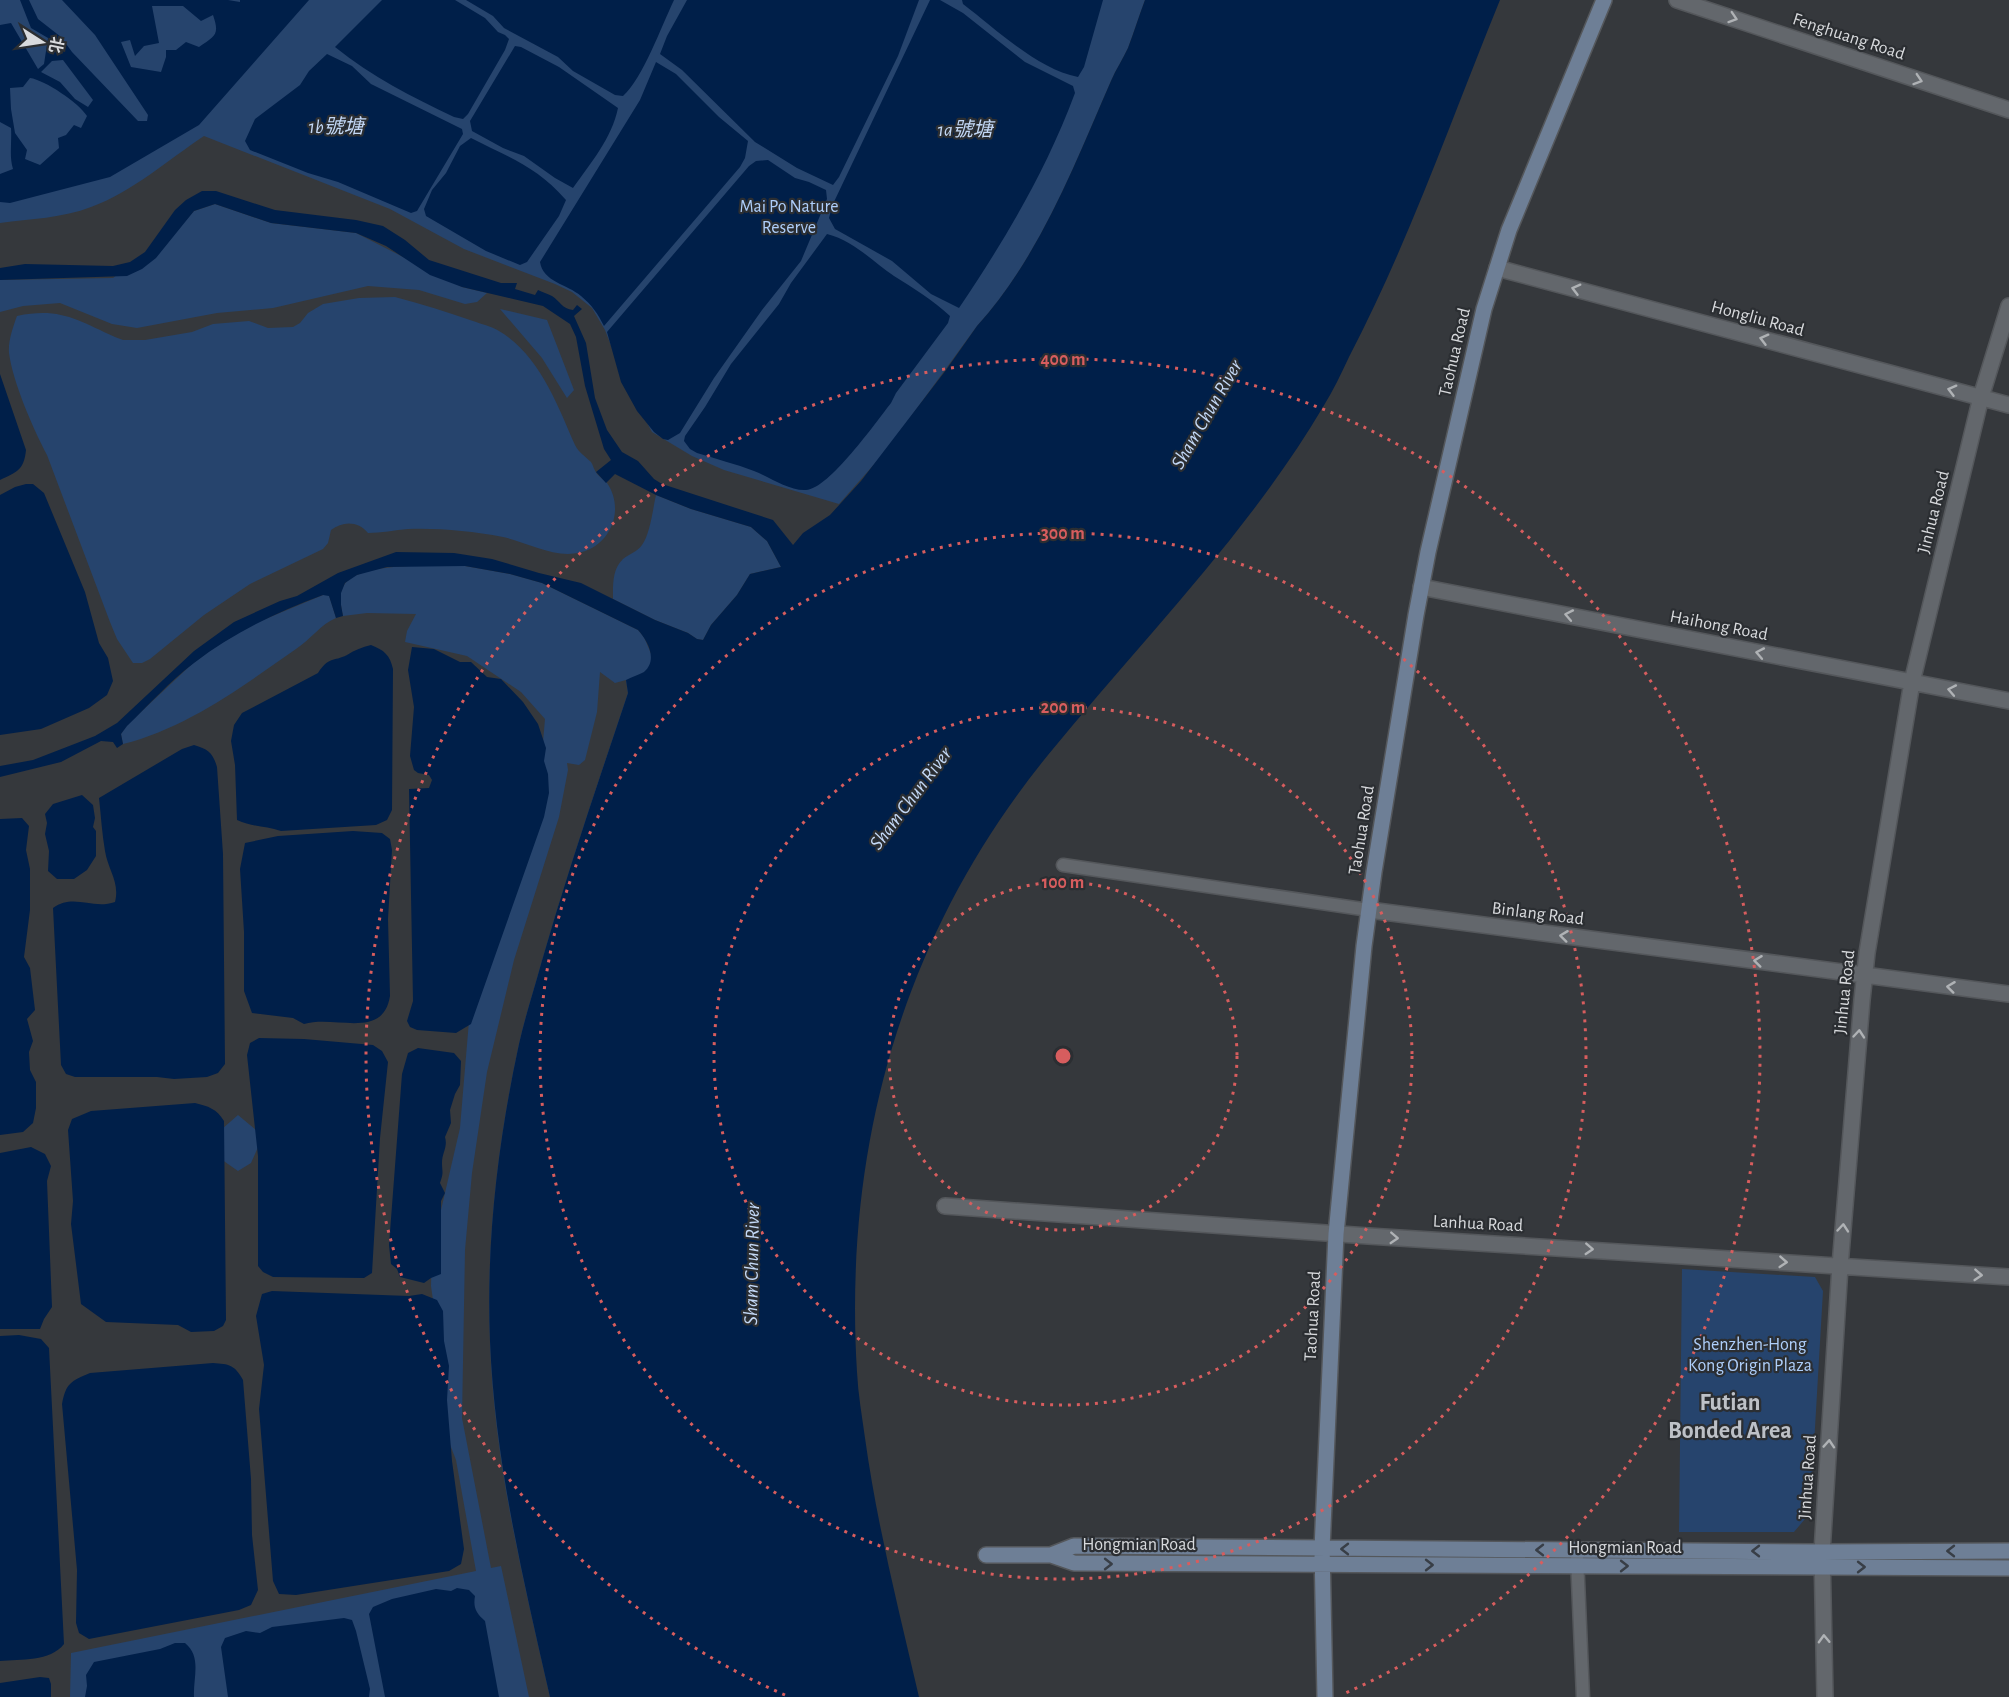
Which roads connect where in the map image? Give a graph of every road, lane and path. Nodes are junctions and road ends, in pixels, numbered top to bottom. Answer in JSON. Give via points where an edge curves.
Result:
{"nodes":[{"id":1,"x":1605,"y":0,"type":"edge"},
{"id":2,"x":1677,"y":0,"type":"edge"},
{"id":3,"x":2009,"y":110,"type":"edge"},
{"id":4,"x":1497,"y":268,"type":"junction"},
{"id":5,"x":2009,"y":306,"type":"edge"},
{"id":6,"x":1981,"y":397,"type":"junction"},
{"id":7,"x":2009,"y":405,"type":"edge"},
{"id":8,"x":1421,"y":587,"type":"junction"},
{"id":9,"x":1912,"y":682,"type":"junction"},
{"id":10,"x":2009,"y":701,"type":"edge"},
{"id":11,"x":1063,"y":865,"type":"dead end"},
{"id":12,"x":1369,"y":910,"type":"junction"},
{"id":13,"x":1864,"y":975,"type":"junction"},
{"id":14,"x":2009,"y":994,"type":"edge"},
{"id":15,"x":945,"y":1206,"type":"dead end"},
{"id":16,"x":1336,"y":1234,"type":"junction"},
{"id":17,"x":1840,"y":1266,"type":"junction"},
{"id":18,"x":2009,"y":1277,"type":"edge"},
{"id":19,"x":1322,"y":1549,"type":"junction"},
{"id":20,"x":1577,"y":1550,"type":"junction"},
{"id":21,"x":2009,"y":1551,"type":"edge"},
{"id":22,"x":986,"y":1555,"type":"dead end"},
{"id":23,"x":1051,"y":1555,"type":"junction"},
{"id":24,"x":1822,"y":1559,"type":"junction"},
{"id":25,"x":1322,"y":1565,"type":"junction"},
{"id":26,"x":1577,"y":1566,"type":"junction"},
{"id":27,"x":2009,"y":1568,"type":"edge"},
{"id":28,"x":1325,"y":1697,"type":"edge"},
{"id":29,"x":1583,"y":1697,"type":"edge"},
{"id":30,"x":1825,"y":1697,"type":"edge"}],
"edges":[{"from":1,"to":4,"type":"main road","name":"Taohua Road","via":[[1509,230]]},
{"from":2,"to":3,"type":"street","name":"Fenghuang Road","one_way":true},
{"from":6,"to":4,"type":"street","name":"Hongliu Road","one_way":true},
{"from":4,"to":8,"type":"main road","name":"Taohua Road","via":[[1484,309]]},
{"from":5,"to":6,"type":"street","name":"Jinhua Road"},
{"from":6,"to":7,"type":"street","name":"Hongliu Road"},
{"from":6,"to":9,"type":"street","name":"Jinhua Road"},
{"from":9,"to":8,"type":"street","name":"Haihong Road","one_way":true},
{"from":8,"to":12,"type":"main road","name":"Taohua Road"},
{"from":10,"to":9,"type":"street","name":"Haihong Road","one_way":true},
{"from":9,"to":13,"type":"street","name":"Jinhua Road"},
{"from":11,"to":12,"type":"street","name":"Binlang Road"},
{"from":13,"to":12,"type":"street","name":"Binlang Road","one_way":true},
{"from":12,"to":16,"type":"main road","name":"Taohua Road"},
{"from":14,"to":13,"type":"street","name":"Binlang Road","one_way":true},
{"from":17,"to":13,"type":"street","name":"Jinhua Road","one_way":true},
{"from":15,"to":16,"type":"street","name":"Lanhua Road"},
{"from":16,"to":17,"type":"street","name":"Lanhua Road","one_way":true},
{"from":16,"to":19,"type":"main road","name":"Taohua Road"},
{"from":17,"to":18,"type":"street","name":"Lanhua Road","one_way":true},
{"from":24,"to":17,"type":"street","name":"Jinhua Road","one_way":true},
{"from":20,"to":19,"type":"main road","name":"Hongmian Road","one_way":true},
{"from":19,"to":23,"type":"main road","name":"Hongmian Road","via":[[1074,1546]]},
{"from":19,"to":25,"type":"main road","name":"Taohua Road"},
{"from":24,"to":20,"type":"main road","name":"Hongmian Road","one_way":true},
{"from":20,"to":26,"type":"street"},
{"from":21,"to":24,"type":"main road","name":"Hongmian Road","one_way":true},
{"from":22,"to":23,"type":"main road"},
{"from":23,"to":25,"type":"main road","name":"Hongmian Road","one_way":true,"via":[[1074,1563]]},
{"from":26,"to":24,"type":"main road","name":"Hongmian Road","one_way":true},
{"from":24,"to":27,"type":"main road","name":"Hongmian Road","one_way":true},
{"from":30,"to":24,"type":"street","name":"Jinhua Road","one_way":true},
{"from":25,"to":26,"type":"main road","name":"Hongmian Road","one_way":true},
{"from":25,"to":28,"type":"main road","name":"Taohua Road"},
{"from":26,"to":29,"type":"street"}]}
